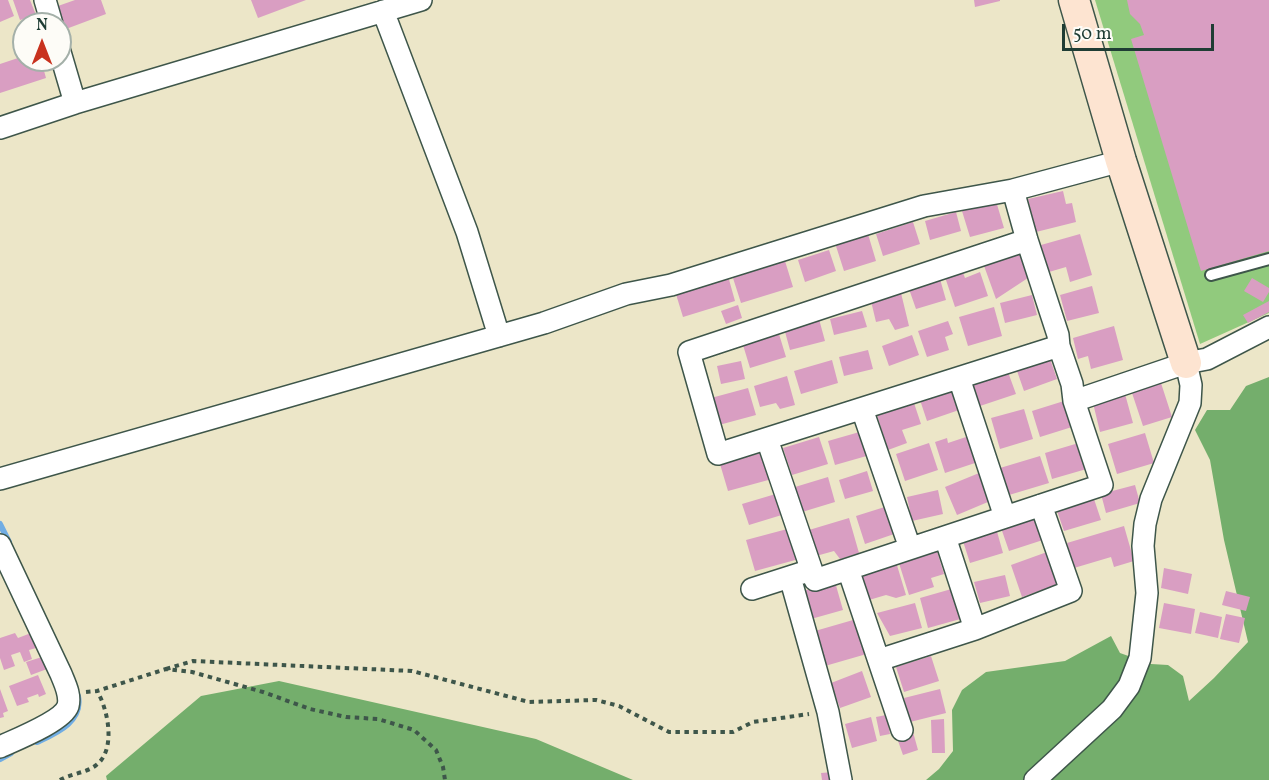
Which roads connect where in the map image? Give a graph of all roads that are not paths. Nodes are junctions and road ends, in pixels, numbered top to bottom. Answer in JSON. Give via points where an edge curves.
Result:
{"nodes":[{"id":1,"x":421,"y":0,"type":"edge"},
{"id":2,"x":1074,"y":0,"type":"edge"},
{"id":3,"x":369,"y":9,"type":"edge"},
{"id":4,"x":66,"y":72,"type":"edge"},
{"id":5,"x":75,"y":102,"type":"junction"},
{"id":6,"x":0,"y":128,"type":"edge"},
{"id":7,"x":1121,"y":161,"type":"junction"},
{"id":8,"x":1013,"y":190,"type":"junction"},
{"id":9,"x":1026,"y":240,"type":"junction"},
{"id":10,"x":1269,"y":259,"type":"edge"},
{"id":11,"x":1211,"y":275,"type":"dead end"},
{"id":12,"x":1269,"y":327,"type":"edge"},
{"id":13,"x":499,"y":336,"type":"junction"},
{"id":14,"x":1059,"y":346,"type":"junction"},
{"id":15,"x":1186,"y":363,"type":"junction"},
{"id":16,"x":959,"y":378,"type":"junction"},
{"id":17,"x":1074,"y":401,"type":"junction"},
{"id":18,"x":862,"y":409,"type":"junction"},
{"id":19,"x":767,"y":439,"type":"junction"},
{"id":20,"x":0,"y":479,"type":"edge"},
{"id":21,"x":1041,"y":505,"type":"junction"},
{"id":22,"x":1005,"y":517,"type":"junction"},
{"id":23,"x":945,"y":537,"type":"junction"},
{"id":24,"x":0,"y":545,"type":"edge"},
{"id":25,"x":910,"y":548,"type":"junction"},
{"id":26,"x":848,"y":568,"type":"junction"},
{"id":27,"x":811,"y":570,"type":"junction"},
{"id":28,"x":790,"y":577,"type":"junction"},
{"id":29,"x":752,"y":589,"type":"dead end"},
{"id":30,"x":975,"y":629,"type":"junction"},
{"id":31,"x":879,"y":660,"type":"junction"},
{"id":32,"x":902,"y":730,"type":"dead end"},
{"id":33,"x":0,"y":747,"type":"edge"},
{"id":34,"x":842,"y":780,"type":"edge"},
{"id":35,"x":1035,"y":780,"type":"edge"}],
"edges":[{"from":1,"to":3,"type":"street"},
{"from":2,"to":7,"type":"street"},
{"from":3,"to":5,"type":"street"},
{"from":3,"to":13,"type":"street","via":[[467,232]]},
{"from":4,"to":5,"type":"street"},
{"from":5,"to":6,"type":"street"},
{"from":7,"to":8,"type":"street"},
{"from":7,"to":15,"type":"street"},
{"from":8,"to":9,"type":"street"},
{"from":8,"to":13,"type":"street","via":[[924,206],[671,285],[626,294]]},
{"from":9,"to":14,"type":"street"},
{"from":9,"to":19,"type":"street","via":[[689,352],[718,454]]},
{"from":10,"to":11,"type":"lane"},
{"from":12,"to":15,"type":"street","via":[[1207,359]]},
{"from":13,"to":20,"type":"street"},
{"from":14,"to":16,"type":"street"},
{"from":14,"to":17,"type":"street"},
{"from":15,"to":17,"type":"street"},
{"from":15,"to":35,"type":"street","via":[[1190,403],[1151,499],[1145,524],[1148,593],[1140,658],[1129,686],[1112,708]]},
{"from":16,"to":18,"type":"street"},
{"from":16,"to":22,"type":"street"},
{"from":17,"to":21,"type":"street","via":[[1102,485]]},
{"from":18,"to":19,"type":"street"},
{"from":18,"to":25,"type":"street"},
{"from":19,"to":27,"type":"street"},
{"from":21,"to":22,"type":"street"},
{"from":21,"to":30,"type":"street","via":[[1071,591]]},
{"from":22,"to":23,"type":"street"},
{"from":23,"to":25,"type":"street"},
{"from":23,"to":30,"type":"street"},
{"from":24,"to":33,"type":"street","via":[[69,693],[68,708],[60,715]]},
{"from":25,"to":26,"type":"street"},
{"from":26,"to":27,"type":"street","via":[[815,580]]},
{"from":26,"to":31,"type":"street"},
{"from":27,"to":28,"type":"street"},
{"from":28,"to":29,"type":"street"},
{"from":28,"to":34,"type":"street","via":[[828,712]]},
{"from":30,"to":31,"type":"street"},
{"from":31,"to":32,"type":"street"}]}
